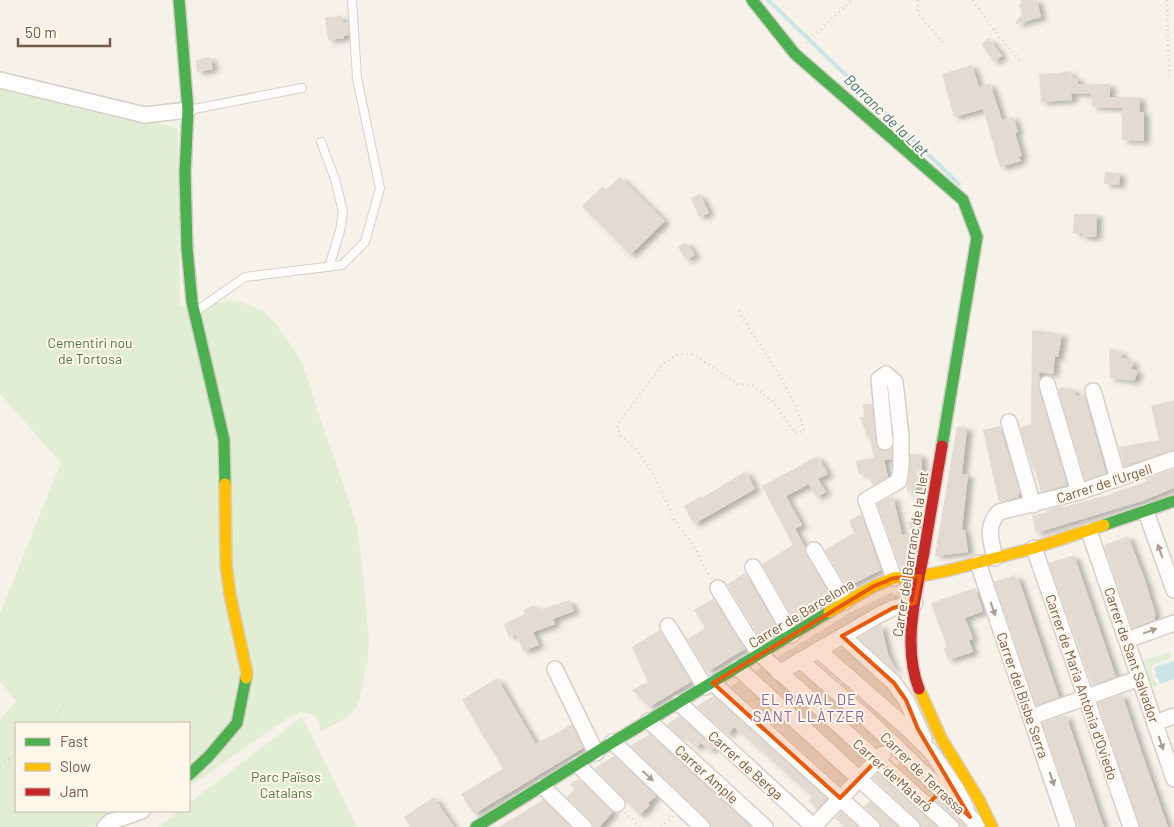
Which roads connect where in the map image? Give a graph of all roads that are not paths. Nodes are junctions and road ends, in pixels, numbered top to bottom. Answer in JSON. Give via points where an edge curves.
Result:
{"nodes":[{"id":1,"x":179,"y":0,"type":"edge"},
{"id":2,"x":352,"y":0,"type":"edge"},
{"id":3,"x":752,"y":0,"type":"edge"},
{"id":4,"x":0,"y":80,"type":"edge"},
{"id":5,"x":302,"y":88,"type":"dead end"},
{"id":6,"x":188,"y":110,"type":"junction"},
{"id":7,"x":321,"y":142,"type":"dead end"},
{"id":8,"x":328,"y":267,"type":"junction"},
{"id":9,"x":195,"y":312,"type":"junction"},
{"id":10,"x":1047,"y":384,"type":"dead end"},
{"id":11,"x":1093,"y":391,"type":"dead end"},
{"id":12,"x":1009,"y":422,"type":"dead end"},
{"id":13,"x":885,"y":442,"type":"dead end"},
{"id":14,"x":1174,"y":459,"type":"edge"},
{"id":15,"x":1118,"y":479,"type":"junction"},
{"id":16,"x":1079,"y":492,"type":"junction"},
{"id":17,"x":1174,"y":501,"type":"edge"},
{"id":18,"x":1032,"y":505,"type":"junction"},
{"id":19,"x":1146,"y":512,"type":"junction"},
{"id":20,"x":1090,"y":531,"type":"junction"},
{"id":21,"x":1034,"y":548,"type":"junction"},
{"id":22,"x":814,"y":550,"type":"dead end"},
{"id":23,"x":995,"y":558,"type":"junction"},
{"id":24,"x":978,"y":562,"type":"junction"},
{"id":25,"x":753,"y":567,"type":"dead end"},
{"id":26,"x":920,"y":576,"type":"junction"},
{"id":27,"x":894,"y":578,"type":"junction"},
{"id":28,"x":718,"y":588,"type":"road end"},
{"id":29,"x":1174,"y":590,"type":"edge"},
{"id":30,"x":845,"y":602,"type":"junction"},
{"id":31,"x":915,"y":603,"type":"junction"},
{"id":32,"x":1174,"y":623,"type":"edge"},
{"id":33,"x":668,"y":626,"type":"dead end"},
{"id":34,"x":792,"y":635,"type":"junction"},
{"id":35,"x":844,"y":635,"type":"junction"},
{"id":36,"x":1127,"y":640,"type":"junction"},
{"id":37,"x":818,"y":650,"type":"junction"},
{"id":38,"x":760,"y":654,"type":"junction"},
{"id":39,"x":800,"y":660,"type":"junction"},
{"id":40,"x":738,"y":668,"type":"junction"},
{"id":41,"x":556,"y":669,"type":"dead end"},
{"id":42,"x":779,"y":673,"type":"junction"},
{"id":43,"x":1140,"y":678,"type":"junction"},
{"id":44,"x":709,"y":685,"type":"junction"},
{"id":45,"x":1086,"y":697,"type":"junction"},
{"id":46,"x":678,"y":703,"type":"junction"},
{"id":47,"x":1174,"y":716,"type":"edge"},
{"id":48,"x":1031,"y":717,"type":"junction"},
{"id":49,"x":649,"y":720,"type":"junction"},
{"id":50,"x":1155,"y":723,"type":"junction"},
{"id":51,"x":906,"y":727,"type":"junction"},
{"id":52,"x":613,"y":742,"type":"junction"},
{"id":53,"x":892,"y":743,"type":"junction"},
{"id":54,"x":931,"y":752,"type":"junction"},
{"id":55,"x":596,"y":753,"type":"junction"},
{"id":56,"x":877,"y":760,"type":"junction"},
{"id":57,"x":578,"y":765,"type":"junction"},
{"id":58,"x":190,"y":774,"type":"edge"},
{"id":59,"x":859,"y":779,"type":"junction"},
{"id":60,"x":1174,"y":779,"type":"edge"},
{"id":61,"x":543,"y":787,"type":"junction"},
{"id":62,"x":941,"y":790,"type":"junction"},
{"id":63,"x":840,"y":798,"type":"junction"},
{"id":64,"x":616,"y":804,"type":"road end"},
{"id":65,"x":927,"y":806,"type":"junction"},
{"id":66,"x":139,"y":812,"type":"edge"},
{"id":67,"x":973,"y":822,"type":"edge"},
{"id":68,"x":910,"y":826,"type":"edge"},
{"id":69,"x":105,"y":827,"type":"edge"},
{"id":70,"x":476,"y":827,"type":"edge"},
{"id":71,"x":584,"y":827,"type":"edge"},
{"id":72,"x":702,"y":827,"type":"edge"},
{"id":73,"x":765,"y":827,"type":"edge"},
{"id":74,"x":814,"y":827,"type":"edge"},
{"id":75,"x":872,"y":827,"type":"edge"},
{"id":76,"x":951,"y":827,"type":"edge"},
{"id":77,"x":992,"y":827,"type":"edge"},
{"id":78,"x":1068,"y":827,"type":"edge"},
{"id":79,"x":1131,"y":827,"type":"edge"}],
"edges":[{"from":1,"to":6,"type":"street"},
{"from":2,"to":8,"type":"lane","via":[[357,78],[380,188],[365,242],[342,265]]},
{"from":3,"to":26,"type":"street","name":"Carrer del Barranc de la Llet","via":[[795,54],[963,200],[977,237]]},
{"from":4,"to":6,"type":"street","via":[[145,115]]},
{"from":5,"to":6,"type":"lane"},
{"from":6,"to":9,"type":"street","via":[[188,248]]},
{"from":7,"to":8,"type":"lane","via":[[343,212]]},
{"from":8,"to":9,"type":"lane","via":[[245,277]]},
{"from":9,"to":58,"type":"street","via":[[224,440],[226,564],[247,673],[237,723]]},
{"from":10,"to":16,"type":"street"},
{"from":11,"to":15,"type":"street"},
{"from":12,"to":18,"type":"street"},
{"from":13,"to":27,"type":"street","via":[[879,379],[886,374],[895,382],[901,436],[899,481],[866,500]]},
{"from":14,"to":15,"type":"street","name":"Carrer de l'Urgell"},
{"from":15,"to":16,"type":"street","name":"Carrer de l'Urgell"},
{"from":16,"to":18,"type":"street","name":"Carrer de l'Urgell"},
{"from":17,"to":19,"type":"street","name":"Carrer de Barcelona"},
{"from":18,"to":23,"type":"street","name":"Carrer de l'Urgell","via":[[999,512],[992,519],[989,530]]},
{"from":19,"to":20,"type":"street","name":"Carrer de Barcelona"},
{"from":29,"to":19,"type":"street","one_way":true},
{"from":20,"to":21,"type":"street","name":"Carrer de Barcelona"},
{"from":20,"to":36,"type":"street","name":"Carrer de Sant Salvador"},
{"from":21,"to":23,"type":"street","name":"Carrer de Barcelona"},
{"from":21,"to":45,"type":"street","name":"Carrer de Maria Antònia d'Oviedo"},
{"from":22,"to":30,"type":"street"},
{"from":23,"to":24,"type":"street","name":"Carrer de Barcelona"},
{"from":24,"to":26,"type":"street","name":"Carrer de Barcelona"},
{"from":24,"to":48,"type":"street","name":"Carrer del Bisbe Serra","one_way":true},
{"from":25,"to":34,"type":"street"},
{"from":26,"to":27,"type":"street","name":"Carrer de Barcelona"},
{"from":26,"to":31,"type":"street","name":"Carrer del Barranc de la Llet"},
{"from":27,"to":30,"type":"street","name":"Carrer de Barcelona"},
{"from":28,"to":38,"type":"street","name":"Carrer de Mataró"},
{"from":30,"to":34,"type":"street","name":"Carrer de Barcelona"},
{"from":31,"to":35,"type":"street","via":[[893,608]]},
{"from":31,"to":77,"type":"street","name":"Carrer del Barranc de la Llet","via":[[910,648],[921,694]]},
{"from":36,"to":32,"type":"street","one_way":true},
{"from":33,"to":44,"type":"street"},
{"from":34,"to":38,"type":"street","name":"Carrer de Barcelona"},
{"from":35,"to":37,"type":"street"},
{"from":35,"to":54,"type":"street","via":[[894,683],[906,700]]},
{"from":36,"to":43,"type":"street","name":"Carrer de Sant Salvador"},
{"from":37,"to":39,"type":"street"},
{"from":37,"to":51,"type":"street"},
{"from":38,"to":40,"type":"street","name":"Carrer de Barcelona"},
{"from":38,"to":42,"type":"street","name":"Carrer de Mataró"},
{"from":39,"to":42,"type":"street"},
{"from":39,"to":53,"type":"street","name":"Carrer de Terrassa"},
{"from":40,"to":44,"type":"street","name":"Carrer de Barcelona"},
{"from":40,"to":59,"type":"street"},
{"from":41,"to":55,"type":"street"},
{"from":42,"to":56,"type":"street","name":"Carrer de Mataró"},
{"from":43,"to":45,"type":"street"},
{"from":43,"to":50,"type":"street","name":"Carrer de Sant Salvador"},
{"from":44,"to":46,"type":"street","name":"Carrer de Barcelona"},
{"from":44,"to":63,"type":"street"},
{"from":45,"to":48,"type":"street"},
{"from":45,"to":79,"type":"street","name":"Carrer de Maria Antònia d'Oviedo"},
{"from":46,"to":49,"type":"street","name":"Carrer de Barcelona"},
{"from":46,"to":74,"type":"street","name":"Carrer de Berga"},
{"from":47,"to":50,"type":"street"},
{"from":48,"to":78,"type":"street","name":"Carrer del Bisbe Serra","one_way":true},
{"from":49,"to":52,"type":"street","name":"Carrer de Barcelona"},
{"from":49,"to":73,"type":"street","name":"Carrer Ample"},
{"from":50,"to":60,"type":"street","name":"Carrer de Sant Salvador","one_way":true},
{"from":51,"to":53,"type":"street"},
{"from":51,"to":54,"type":"street"},
{"from":52,"to":55,"type":"street","name":"Carrer de Barcelona"},
{"from":52,"to":72,"type":"street","one_way":true},
{"from":53,"to":56,"type":"street"},
{"from":53,"to":62,"type":"street","name":"Carrer de Terrassa"},
{"from":54,"to":67,"type":"street","via":[[956,788]]},
{"from":55,"to":57,"type":"street","name":"Carrer de Barcelona"},
{"from":56,"to":59,"type":"street"},
{"from":56,"to":65,"type":"street","name":"Carrer de Mataró"},
{"from":57,"to":61,"type":"street","name":"Carrer de Barcelona"},
{"from":57,"to":64,"type":"street"},
{"from":59,"to":63,"type":"street"},
{"from":59,"to":68,"type":"street"},
{"from":61,"to":70,"type":"street","name":"Carrer de Barcelona"},
{"from":61,"to":71,"type":"street"},
{"from":62,"to":65,"type":"street"},
{"from":62,"to":67,"type":"street","name":"Carrer de Terrassa"},
{"from":63,"to":74,"type":"street"},
{"from":63,"to":75,"type":"street"},
{"from":65,"to":68,"type":"street"},
{"from":65,"to":76,"type":"street","name":"Carrer de Mataró"},
{"from":66,"to":69,"type":"street","via":[[110,822]]}]}
